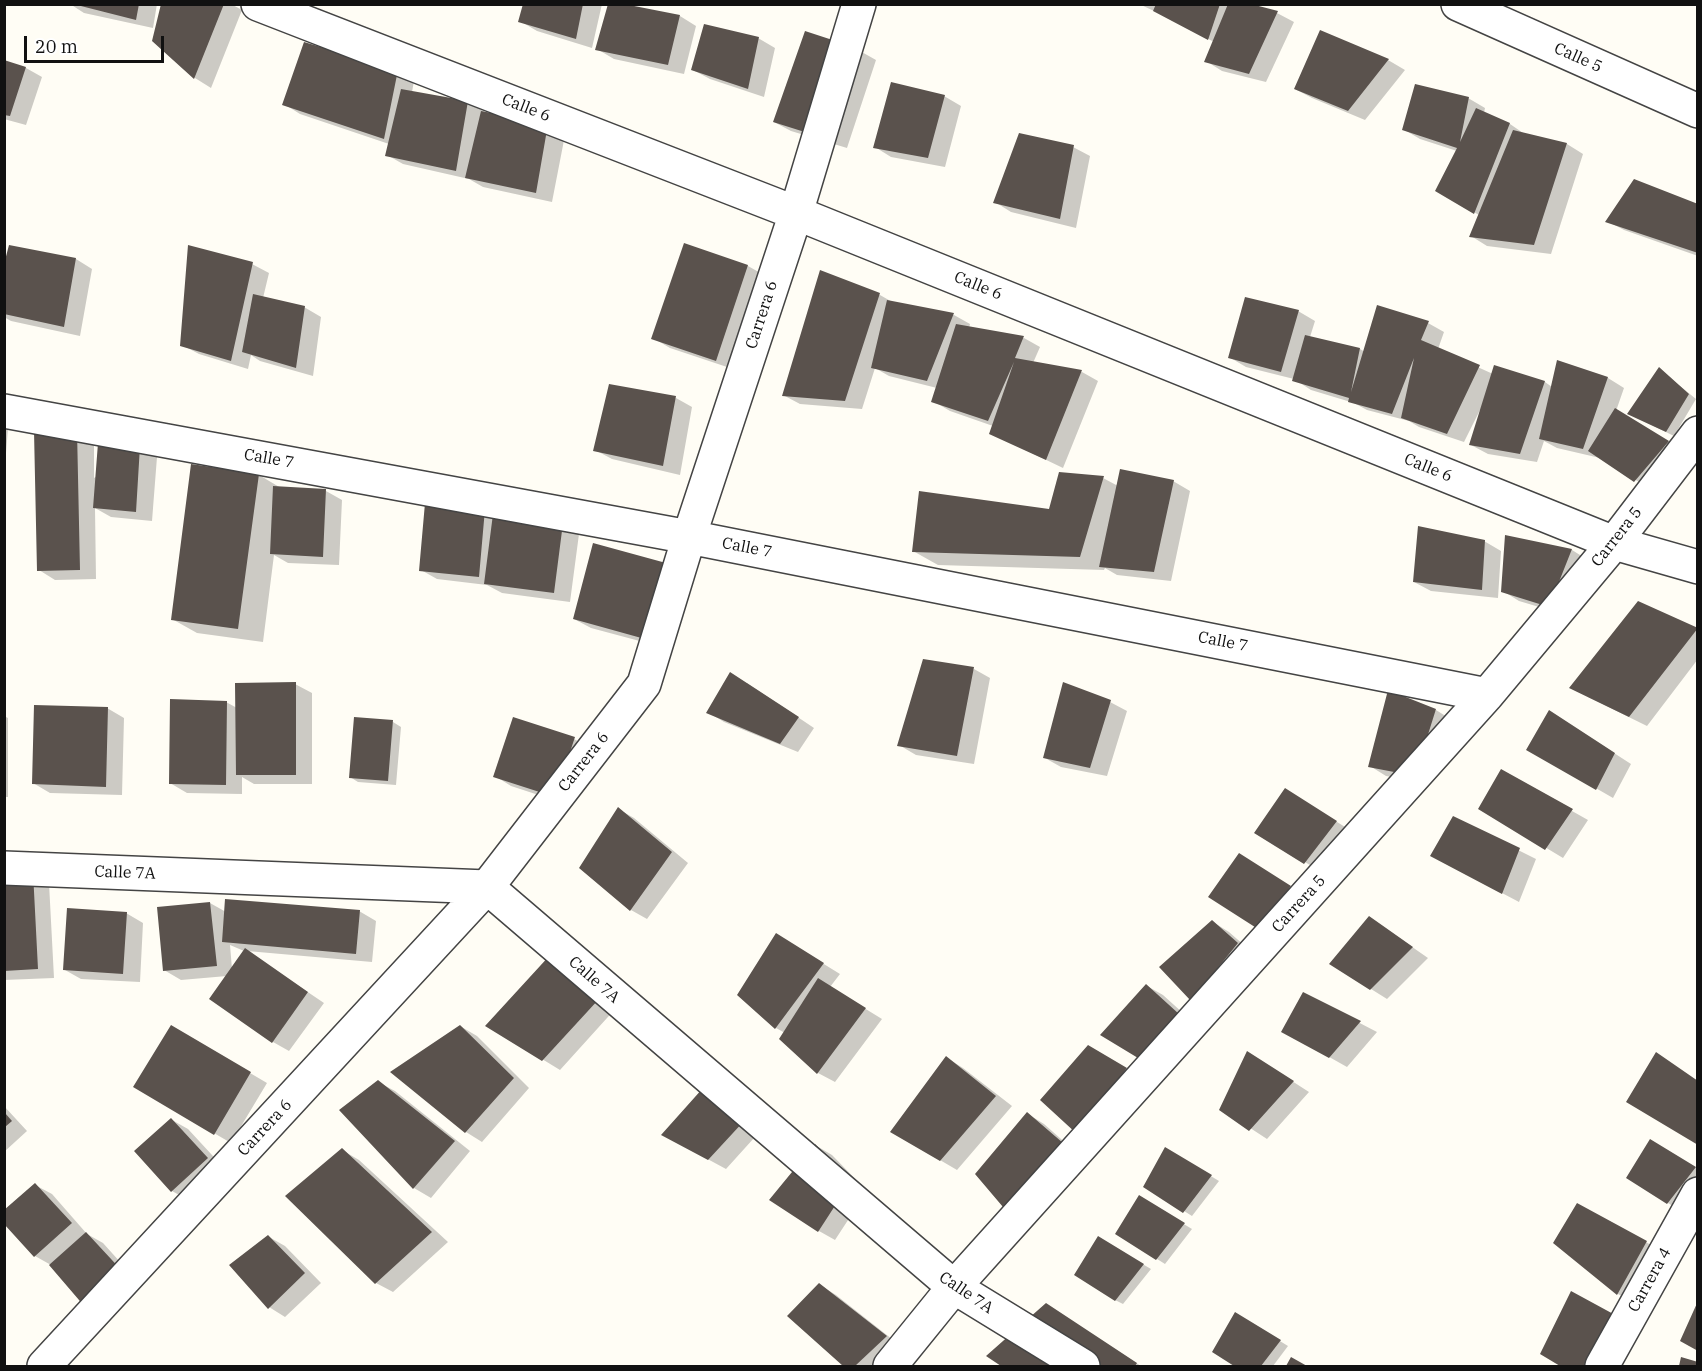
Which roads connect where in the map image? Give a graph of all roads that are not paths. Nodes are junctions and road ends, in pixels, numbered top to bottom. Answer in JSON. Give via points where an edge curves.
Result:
{"nodes":[{"id":1,"x":258,"y":4,"type":"edge"},
{"id":2,"x":859,"y":4,"type":"edge"},
{"id":3,"x":1458,"y":4,"type":"edge"},
{"id":4,"x":1698,"y":111,"type":"edge"},
{"id":5,"x":795,"y":213,"type":"junction"},
{"id":6,"x":4,"y":411,"type":"edge"},
{"id":7,"x":1698,"y":433,"type":"edge"},
{"id":8,"x":689,"y":537,"type":"junction"},
{"id":9,"x":1614,"y":543,"type":"junction"},
{"id":10,"x":1698,"y":567,"type":"edge"},
{"id":11,"x":1487,"y":694,"type":"junction"},
{"id":12,"x":4,"y":868,"type":"edge"},
{"id":13,"x":487,"y":887,"type":"junction"},
{"id":14,"x":1698,"y":1194,"type":"edge"},
{"id":15,"x":954,"y":1287,"type":"junction"},
{"id":16,"x":44,"y":1366,"type":"edge"},
{"id":17,"x":890,"y":1366,"type":"edge"},
{"id":18,"x":1083,"y":1366,"type":"edge"},
{"id":19,"x":1602,"y":1366,"type":"edge"}],
"edges":[{"from":1,"to":5,"type":"street","name":"Calle 6"},
{"from":2,"to":5,"type":"street","name":"Carrera 6"},
{"from":3,"to":4,"type":"street","name":"Calle 5"},
{"from":5,"to":8,"type":"street","name":"Carrera 6"},
{"from":5,"to":9,"type":"street","name":"Calle 6"},
{"from":6,"to":8,"type":"street","name":"Calle 7"},
{"from":7,"to":9,"type":"street","name":"Carrera 5"},
{"from":8,"to":11,"type":"street","name":"Calle 7"},
{"from":8,"to":13,"type":"street","name":"Carrera 6","via":[[644,684]]},
{"from":9,"to":10,"type":"street","name":"Calle 6"},
{"from":9,"to":11,"type":"street","name":"Carrera 5"},
{"from":11,"to":15,"type":"street","name":"Carrera 5"},
{"from":12,"to":13,"type":"street","name":"Calle 7A"},
{"from":13,"to":15,"type":"street","name":"Calle 7A"},
{"from":13,"to":16,"type":"street","name":"Carrera 6"},
{"from":14,"to":19,"type":"street","name":"Carrera 4"},
{"from":15,"to":17,"type":"street","name":"Carrera 5"},
{"from":15,"to":18,"type":"street","name":"Calle 7A"}]}
